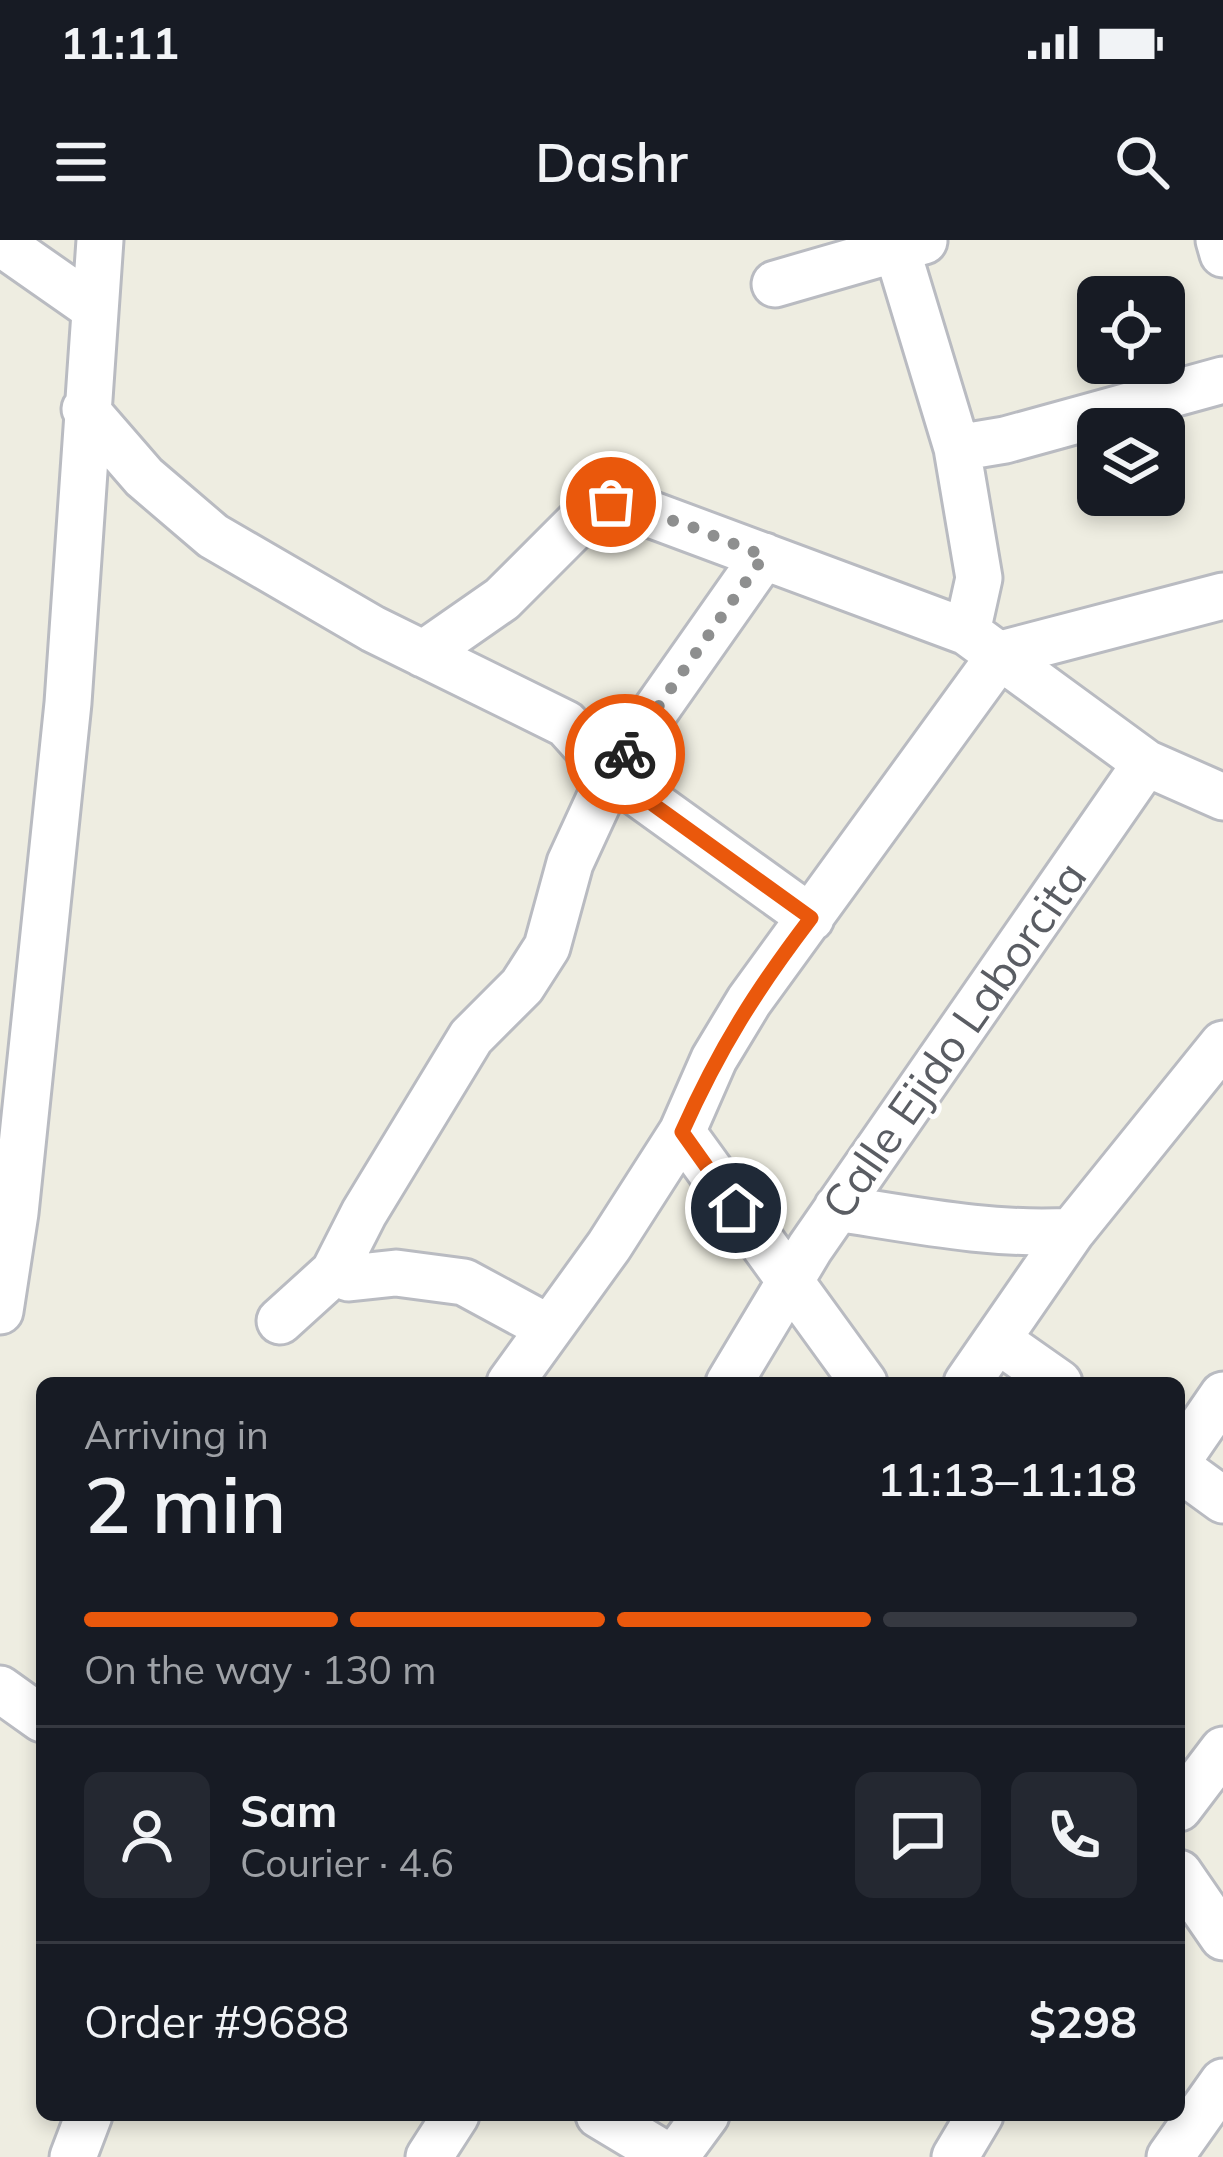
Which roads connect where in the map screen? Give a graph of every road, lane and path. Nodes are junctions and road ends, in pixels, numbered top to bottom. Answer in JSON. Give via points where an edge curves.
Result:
{"nodes":[{"id":1,"x":100,"y":240,"type":"edge"},
{"id":2,"x":1219,"y":240,"type":"edge"},
{"id":3,"x":1,"y":242,"type":"edge"},
{"id":4,"x":906,"y":243,"type":"edge"},
{"id":5,"x":1223,"y":254,"type":"edge"},
{"id":6,"x":775,"y":284,"type":"dead end"},
{"id":7,"x":94,"y":308,"type":"junction"},
{"id":8,"x":1223,"y":380,"type":"edge"},
{"id":9,"x":85,"y":409,"type":"junction"},
{"id":10,"x":957,"y":448,"type":"junction"},
{"id":11,"x":764,"y":556,"type":"junction"},
{"id":12,"x":1223,"y":596,"type":"edge"},
{"id":13,"x":984,"y":643,"type":"junction"},
{"id":14,"x":423,"y":654,"type":"junction"},
{"id":15,"x":1146,"y":763,"type":"junction"},
{"id":16,"x":611,"y":774,"type":"junction"},
{"id":17,"x":1223,"y":797,"type":"edge"},
{"id":18,"x":811,"y":918,"type":"junction"},
{"id":19,"x":1223,"y":1044,"type":"edge"},
{"id":20,"x":682,"y":1132,"type":"junction"},
{"id":21,"x":837,"y":1208,"type":"junction"},
{"id":22,"x":1072,"y":1231,"type":"junction"},
{"id":23,"x":334,"y":1272,"type":"junction"},
{"id":24,"x":789,"y":1285,"type":"junction"},
{"id":25,"x":0,"y":1311,"type":"edge"},
{"id":26,"x":280,"y":1321,"type":"dead end"},
{"id":27,"x":549,"y":1328,"type":"junction"},
{"id":28,"x":998,"y":1340,"type":"junction"},
{"id":29,"x":514,"y":1377,"type":"edge"},
{"id":30,"x":733,"y":1377,"type":"edge"},
{"id":31,"x":859,"y":1377,"type":"edge"},
{"id":32,"x":972,"y":1377,"type":"edge"},
{"id":33,"x":1050,"y":1377,"type":"edge"},
{"id":34,"x":1223,"y":1395,"type":"edge"},
{"id":35,"x":1185,"y":1454,"type":"edge"},
{"id":36,"x":1185,"y":1468,"type":"edge"},
{"id":37,"x":1223,"y":1499,"type":"edge"},
{"id":38,"x":0,"y":1689,"type":"edge"},
{"id":39,"x":36,"y":1715,"type":"edge"},
{"id":40,"x":1223,"y":1750,"type":"edge"},
{"id":41,"x":1185,"y":1800,"type":"edge"},
{"id":42,"x":1185,"y":1882,"type":"edge"},
{"id":43,"x":1223,"y":1936,"type":"edge"},
{"id":44,"x":1223,"y":2081,"type":"edge"},
{"id":45,"x":87,"y":2121,"type":"edge"},
{"id":46,"x":452,"y":2121,"type":"edge"},
{"id":47,"x":609,"y":2121,"type":"edge"},
{"id":48,"x":701,"y":2121,"type":"edge"},
{"id":49,"x":976,"y":2121,"type":"edge"},
{"id":50,"x":73,"y":2157,"type":"edge"},
{"id":51,"x":429,"y":2157,"type":"edge"},
{"id":52,"x":672,"y":2157,"type":"edge"},
{"id":53,"x":955,"y":2157,"type":"edge"},
{"id":54,"x":1170,"y":2157,"type":"edge"}],
"edges":[{"from":1,"to":7,"type":"street"},
{"from":2,"to":5,"type":"street"},
{"from":3,"to":7,"type":"street"},
{"from":4,"to":6,"type":"street"},
{"from":4,"to":10,"type":"street"},
{"from":7,"to":9,"type":"street"},
{"from":8,"to":10,"type":"street"},
{"from":9,"to":14,"type":"street","via":[[144,476],[213,536]]},
{"from":9,"to":25,"type":"street","via":[[68,703]]},
{"from":10,"to":13,"type":"street"},
{"from":11,"to":13,"type":"street"},
{"from":11,"to":14,"type":"street","via":[[611,502],[590,511],[502,599]]},
{"from":11,"to":16,"type":"street"},
{"from":12,"to":13,"type":"street"},
{"from":13,"to":15,"type":"street"},
{"from":13,"to":18,"type":"street"},
{"from":14,"to":16,"type":"street","via":[[566,724]]},
{"from":15,"to":17,"type":"street"},
{"from":15,"to":21,"type":"street","name":"Calle Ejido Laborcita"},
{"from":16,"to":18,"type":"street"},
{"from":16,"to":23,"type":"street","via":[[570,863],[547,947],[522,986],[471,1037]]},
{"from":18,"to":20,"type":"street","via":[[748,1001]]},
{"from":19,"to":22,"type":"street"},
{"from":20,"to":24,"type":"street"},
{"from":20,"to":27,"type":"street"},
{"from":21,"to":22,"type":"street","via":[[976,1228]]},
{"from":21,"to":24,"type":"street","name":"Calle Ejido Laborcita"},
{"from":22,"to":28,"type":"street"},
{"from":23,"to":26,"type":"street"},
{"from":23,"to":27,"type":"street","via":[[464,1282]]},
{"from":24,"to":30,"type":"street","name":"Calle Ejido Laborcita"},
{"from":24,"to":31,"type":"street"},
{"from":27,"to":29,"type":"street"},
{"from":28,"to":32,"type":"street"},
{"from":28,"to":33,"type":"street"},
{"from":34,"to":35,"type":"street"},
{"from":36,"to":37,"type":"street"},
{"from":38,"to":39,"type":"street"},
{"from":40,"to":41,"type":"street"},
{"from":42,"to":43,"type":"street"},
{"from":44,"to":54,"type":"street"},
{"from":45,"to":50,"type":"street"},
{"from":46,"to":51,"type":"street"},
{"from":47,"to":52,"type":"street"},
{"from":48,"to":52,"type":"street"},
{"from":49,"to":53,"type":"street"}]}
